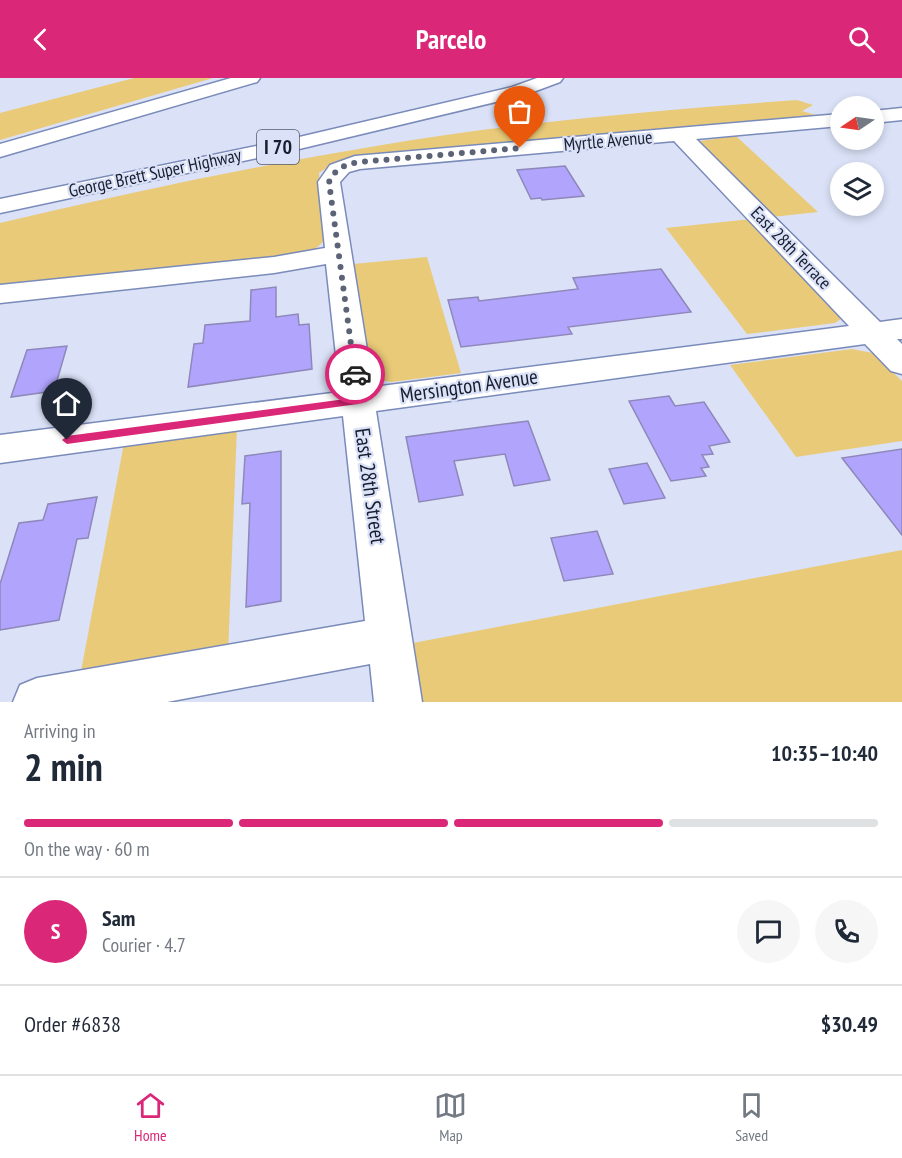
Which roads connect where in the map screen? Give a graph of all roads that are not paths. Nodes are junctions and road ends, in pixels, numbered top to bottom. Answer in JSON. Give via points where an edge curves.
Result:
{"nodes":[{"id":1,"x":251,"y":78,"type":"edge"},
{"id":2,"x":554,"y":78,"type":"edge"},
{"id":3,"x":902,"y":114,"type":"edge"},
{"id":4,"x":884,"y":116,"type":"edge"},
{"id":5,"x":830,"y":121,"type":"edge"},
{"id":6,"x":680,"y":135,"type":"junction"},
{"id":7,"x":0,"y":152,"type":"edge"},
{"id":8,"x":342,"y":167,"type":"joint"},
{"id":9,"x":0,"y":206,"type":"edge"},
{"id":10,"x":339,"y":254,"type":"junction"},
{"id":11,"x":0,"y":294,"type":"edge"},
{"id":12,"x":887,"y":331,"type":"edge"},
{"id":13,"x":902,"y":363,"type":"edge"},
{"id":14,"x":358,"y":400,"type":"junction"},
{"id":15,"x":0,"y":449,"type":"edge"},
{"id":16,"x":390,"y":639,"type":"junction"},
{"id":17,"x":37,"y":702,"type":"edge"},
{"id":18,"x":398,"y":702,"type":"edge"}],
"edges":[{"from":1,"to":7,"type":"main road"},
{"from":2,"to":9,"type":"main road","name":"George Brett Super Highway","number":"I 70","via":[[518,91],[306,141]]},
{"from":3,"to":4,"type":"main road"},
{"from":5,"to":6,"type":"main road","name":"Myrtle Avenue"},
{"from":6,"to":8,"type":"main road","name":"Myrtle Avenue","via":[[360,162]]},
{"from":6,"to":12,"type":"main road","name":"East 28th Terrace"},
{"from":8,"to":10,"type":"main road","name":"East 28th Street","via":[[329,182]]},
{"from":10,"to":11,"type":"main road","via":[[273,265]]},
{"from":10,"to":14,"type":"main road","name":"East 28th Street"},
{"from":12,"to":13,"type":"main road","name":"East 28th Terrace"},
{"from":12,"to":14,"type":"main road","name":"Mersington Avenue"},
{"from":14,"to":15,"type":"main road","name":"Mersington Avenue"},
{"from":14,"to":16,"type":"main road","name":"East 28th Street"},
{"from":16,"to":17,"type":"main road"},
{"from":16,"to":18,"type":"main road","name":"East 28th Street"}]}
